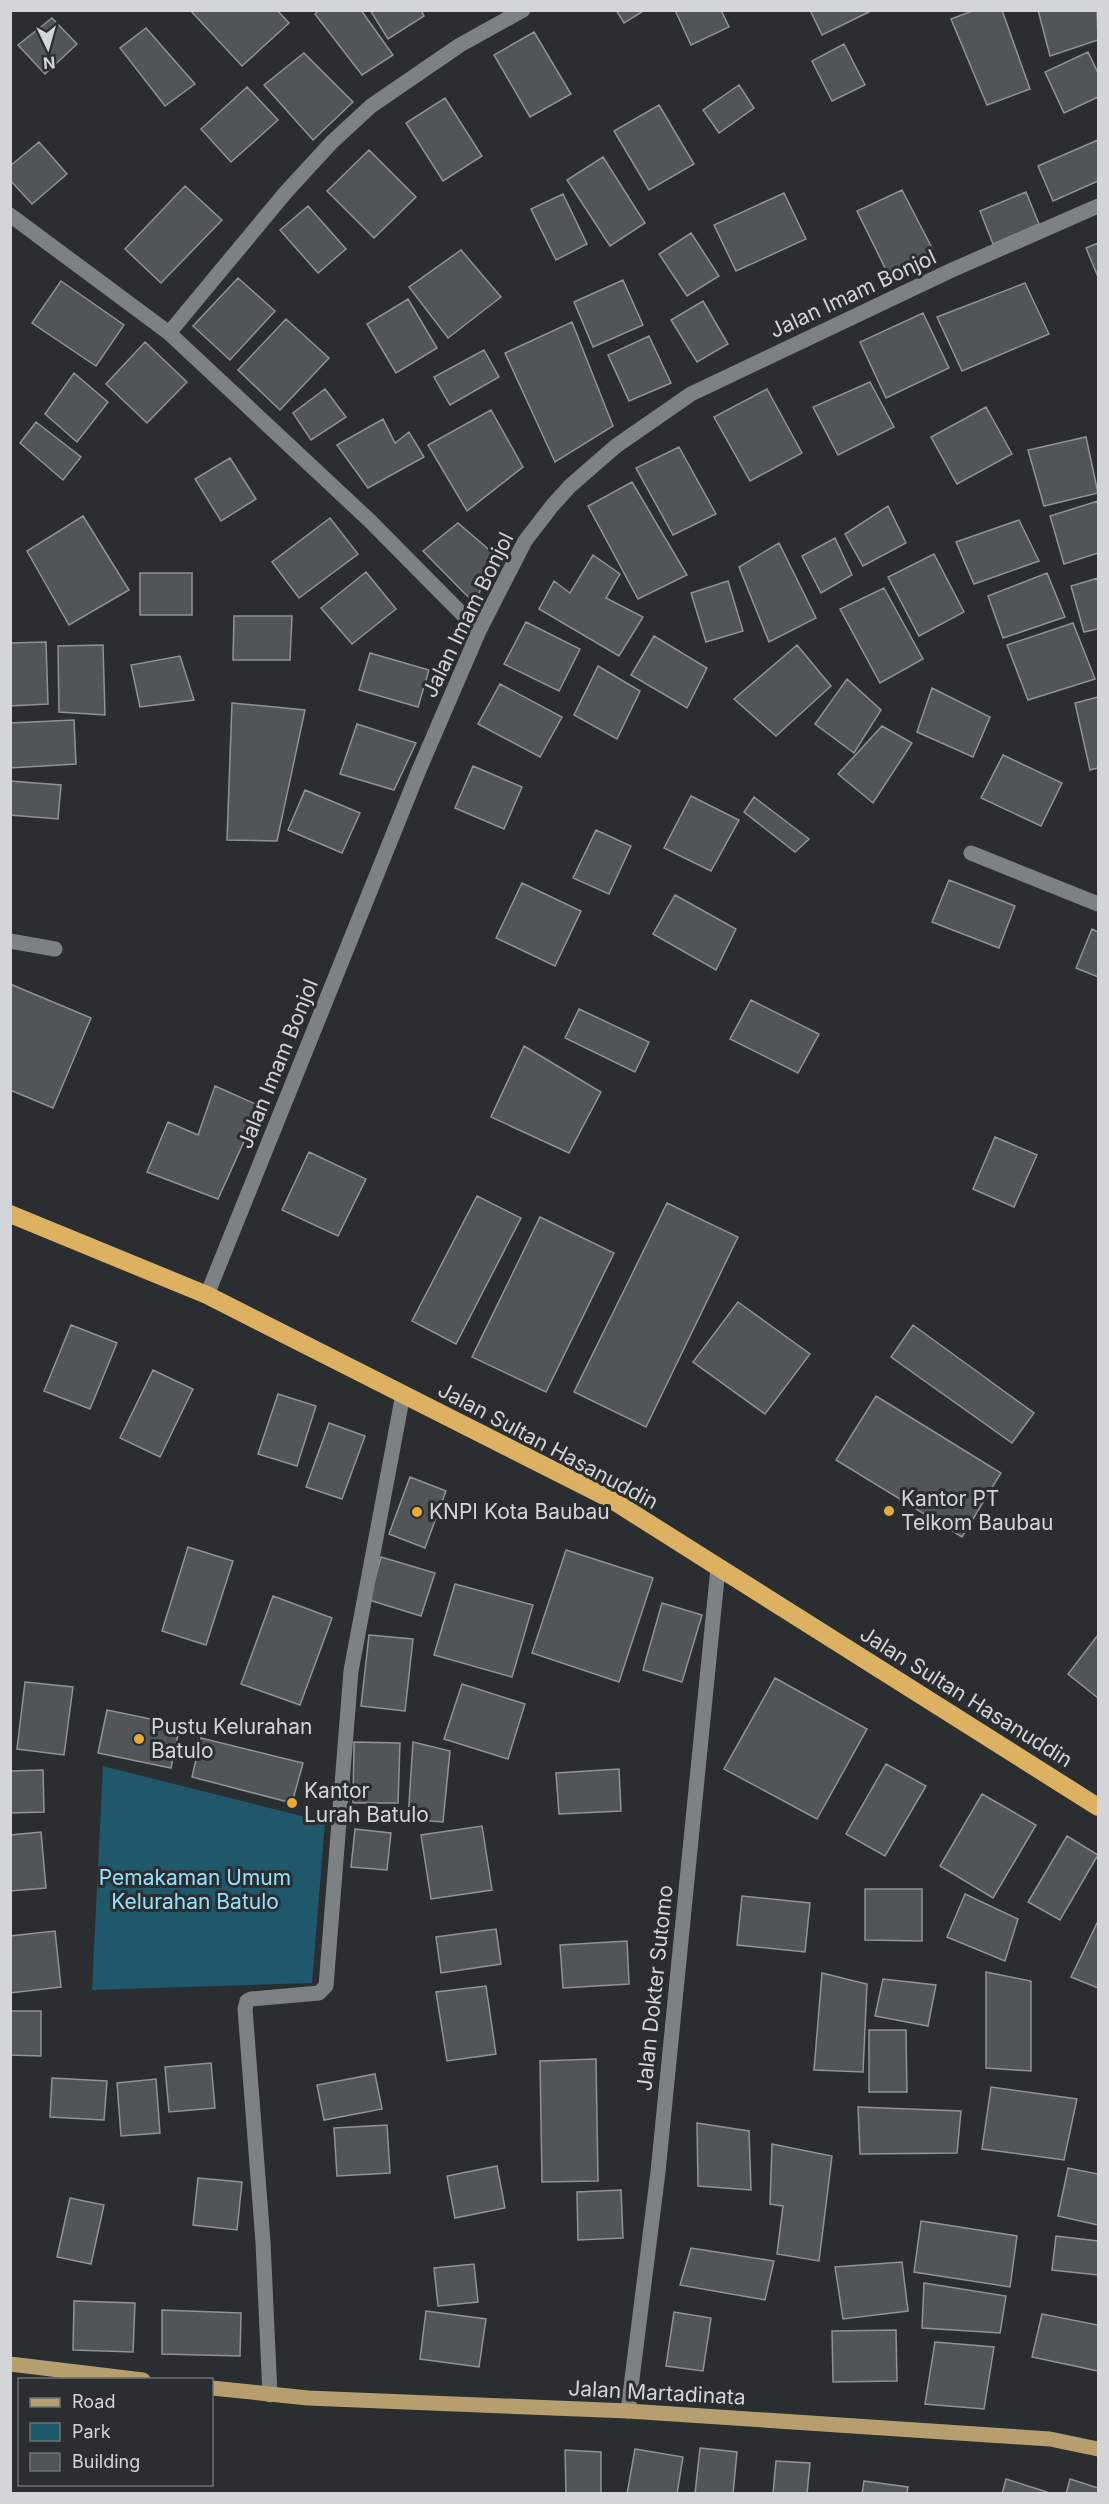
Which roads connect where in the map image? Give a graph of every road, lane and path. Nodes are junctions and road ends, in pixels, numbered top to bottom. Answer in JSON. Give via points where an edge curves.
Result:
{"nodes":[{"id":1,"x":524,"y":10,"type":"edge"},
{"id":2,"x":1098,"y":206,"type":"edge"},
{"id":3,"x":10,"y":215,"type":"edge"},
{"id":4,"x":169,"y":333,"type":"junction"},
{"id":5,"x":480,"y":631,"type":"junction"},
{"id":6,"x":971,"y":853,"type":"dead end"},
{"id":7,"x":1098,"y":904,"type":"edge"},
{"id":8,"x":10,"y":941,"type":"edge"},
{"id":9,"x":55,"y":949,"type":"dead end"},
{"id":10,"x":10,"y":1214,"type":"edge"},
{"id":11,"x":207,"y":1295,"type":"junction"},
{"id":12,"x":403,"y":1394,"type":"junction"},
{"id":13,"x":718,"y":1568,"type":"junction"},
{"id":14,"x":1098,"y":1806,"type":"edge"},
{"id":15,"x":10,"y":2364,"type":"edge"},
{"id":16,"x":134,"y":2378,"type":"edge"},
{"id":17,"x":213,"y":2388,"type":"edge"},
{"id":18,"x":270,"y":2395,"type":"junction"},
{"id":19,"x":628,"y":2411,"type":"junction"},
{"id":20,"x":1098,"y":2449,"type":"edge"}],
"edges":[{"from":1,"to":4,"type":"street","via":[[460,45],[363,113],[286,192]]},
{"from":2,"to":5,"type":"street","name":"Jalan Imam Bonjol","via":[[952,270],[692,394],[616,446],[570,486],[525,541]]},
{"from":3,"to":4,"type":"street"},
{"from":4,"to":5,"type":"street","via":[[369,520]]},
{"from":5,"to":11,"type":"street","name":"Jalan Imam Bonjol","via":[[419,770]]},
{"from":6,"to":7,"type":"street"},
{"from":8,"to":9,"type":"street"},
{"from":10,"to":11,"type":"highway","name":"Jalan Sultan Hasanuddin"},
{"from":11,"to":12,"type":"highway","name":"Jalan Sultan Hasanuddin"},
{"from":12,"to":13,"type":"highway","name":"Jalan Sultan Hasanuddin","via":[[612,1500]]},
{"from":12,"to":18,"type":"street","via":[[351,1671],[326,1986],[319,1993],[251,1999],[245,2009]]},
{"from":13,"to":14,"type":"highway","name":"Jalan Sultan Hasanuddin"},
{"from":13,"to":19,"type":"street","name":"Jalan Dokter Sutomo","via":[[658,2172]]},
{"from":15,"to":16,"type":"main road"},
{"from":17,"to":18,"type":"main road","name":"Jalan Martadinata"},
{"from":18,"to":19,"type":"main road","name":"Jalan Martadinata"},
{"from":19,"to":20,"type":"main road","name":"Jalan Martadinata","via":[[1050,2439]]}]}
